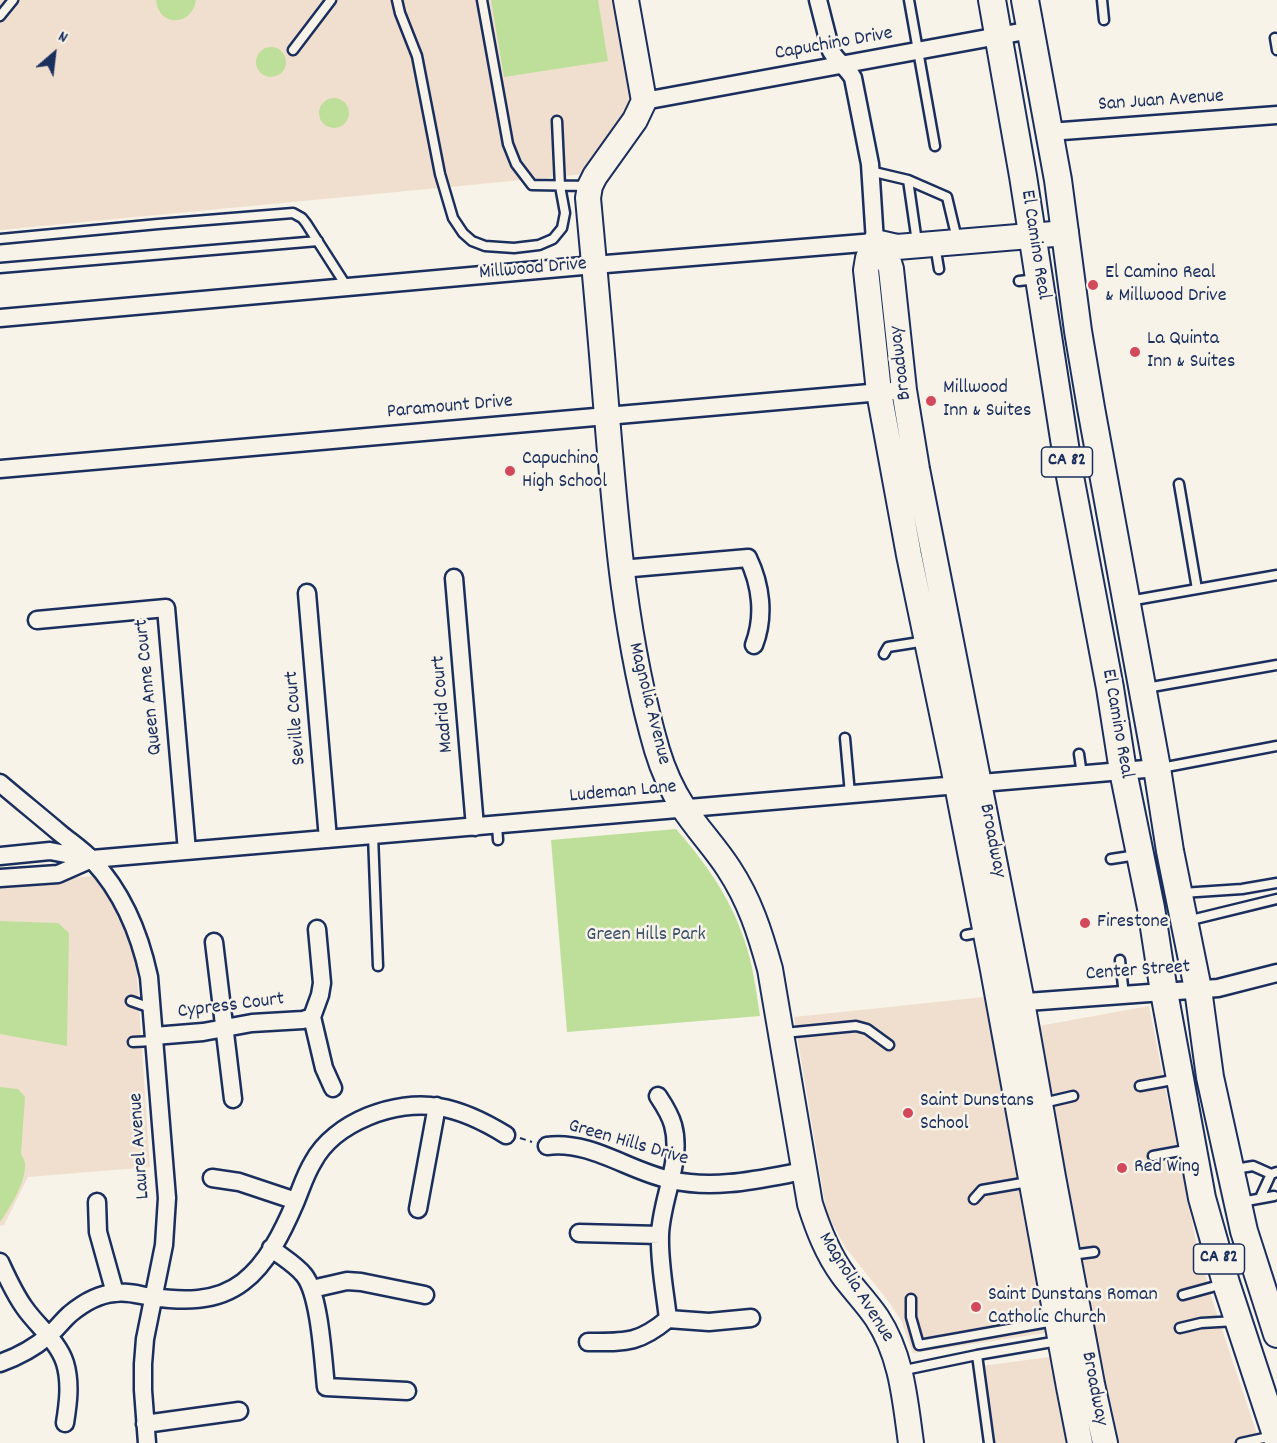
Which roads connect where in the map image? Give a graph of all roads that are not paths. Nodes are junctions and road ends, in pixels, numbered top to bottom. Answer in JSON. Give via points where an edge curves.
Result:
{"nodes":[{"id":1,"x":13,"y":0,"type":"edge"},
{"id":2,"x":331,"y":0,"type":"edge"},
{"id":3,"x":397,"y":0,"type":"edge"},
{"id":4,"x":482,"y":0,"type":"edge"},
{"id":5,"x":626,"y":0,"type":"edge"},
{"id":6,"x":819,"y":0,"type":"edge"},
{"id":7,"x":909,"y":0,"type":"edge"},
{"id":8,"x":992,"y":0,"type":"edge"},
{"id":9,"x":1025,"y":0,"type":"edge"},
{"id":10,"x":1102,"y":0,"type":"edge"},
{"id":11,"x":0,"y":16,"type":"edge"},
{"id":12,"x":1104,"y":20,"type":"dead end"},
{"id":13,"x":1030,"y":30,"type":"junction"},
{"id":14,"x":998,"y":36,"type":"junction"},
{"id":15,"x":1275,"y":38,"type":"dead end"},
{"id":16,"x":293,"y":50,"type":"dead end"},
{"id":17,"x":1277,"y":50,"type":"edge"},
{"id":18,"x":918,"y":51,"type":"junction"},
{"id":19,"x":843,"y":65,"type":"junction"},
{"id":20,"x":644,"y":101,"type":"junction"},
{"id":21,"x":1277,"y":115,"type":"edge"},
{"id":22,"x":557,"y":121,"type":"dead end"},
{"id":23,"x":1049,"y":132,"type":"junction"},
{"id":24,"x":935,"y":146,"type":"dead end"},
{"id":25,"x":870,"y":171,"type":"junction"},
{"id":26,"x":908,"y":180,"type":"junction"},
{"id":27,"x":560,"y":186,"type":"junction"},
{"id":28,"x":590,"y":186,"type":"junction"},
{"id":29,"x":1066,"y":233,"type":"junction"},
{"id":30,"x":1033,"y":236,"type":"junction"},
{"id":31,"x":0,"y":239,"type":"edge"},
{"id":32,"x":318,"y":241,"type":"junction"},
{"id":33,"x":875,"y":242,"type":"junction"},
{"id":34,"x":937,"y":244,"type":"junction"},
{"id":35,"x":594,"y":265,"type":"junction"},
{"id":36,"x":0,"y":268,"type":"edge"},
{"id":37,"x":939,"y":269,"type":"dead end"},
{"id":38,"x":347,"y":287,"type":"junction"},
{"id":39,"x":0,"y":318,"type":"edge"},
{"id":40,"x":904,"y":390,"type":"junction"},
{"id":41,"x":879,"y":392,"type":"junction"},
{"id":42,"x":606,"y":416,"type":"junction"},
{"id":43,"x":0,"y":469,"type":"edge"},
{"id":44,"x":1179,"y":484,"type":"dead end"},
{"id":45,"x":621,"y":569,"type":"junction"},
{"id":46,"x":1277,"y":576,"type":"edge"},
{"id":47,"x":454,"y":578,"type":"dead end"},
{"id":48,"x":1197,"y":589,"type":"junction"},
{"id":49,"x":307,"y":593,"type":"dead end"},
{"id":50,"x":1126,"y":601,"type":"junction"},
{"id":51,"x":37,"y":620,"type":"dead end"},
{"id":52,"x":927,"y":641,"type":"junction"},
{"id":53,"x":754,"y":645,"type":"dead end"},
{"id":54,"x":884,"y":654,"type":"dead end"},
{"id":55,"x":1277,"y":665,"type":"edge"},
{"id":56,"x":1142,"y":689,"type":"junction"},
{"id":57,"x":845,"y":738,"type":"dead end"},
{"id":58,"x":1277,"y":746,"type":"edge"},
{"id":59,"x":1079,"y":754,"type":"dead end"},
{"id":60,"x":1157,"y":768,"type":"junction"},
{"id":61,"x":1123,"y":771,"type":"junction"},
{"id":62,"x":1082,"y":775,"type":"junction"},
{"id":63,"x":0,"y":783,"type":"edge"},
{"id":64,"x":968,"y":784,"type":"junction"},
{"id":65,"x":850,"y":794,"type":"junction"},
{"id":66,"x":684,"y":808,"type":"junction"},
{"id":67,"x":475,"y":826,"type":"junction"},
{"id":68,"x":373,"y":835,"type":"junction"},
{"id":69,"x":328,"y":839,"type":"junction"},
{"id":70,"x":187,"y":850,"type":"junction"},
{"id":71,"x":1140,"y":855,"type":"junction"},
{"id":72,"x":0,"y":856,"type":"edge"},
{"id":73,"x":92,"y":859,"type":"junction"},
{"id":74,"x":1111,"y":859,"type":"dead end"},
{"id":75,"x":0,"y":878,"type":"edge"},
{"id":76,"x":1277,"y":883,"type":"edge"},
{"id":77,"x":1178,"y":893,"type":"junction"},
{"id":78,"x":1277,"y":899,"type":"edge"},
{"id":79,"x":1184,"y":922,"type":"junction"},
{"id":80,"x":317,"y":929,"type":"dead end"},
{"id":81,"x":214,"y":942,"type":"dead end"},
{"id":82,"x":1120,"y":960,"type":"dead end"},
{"id":83,"x":378,"y":966,"type":"dead end"},
{"id":84,"x":1277,"y":973,"type":"edge"},
{"id":85,"x":1198,"y":989,"type":"junction"},
{"id":86,"x":1164,"y":992,"type":"junction"},
{"id":87,"x":1124,"y":994,"type":"junction"},
{"id":88,"x":131,"y":1001,"type":"dead end"},
{"id":89,"x":1011,"y":1003,"type":"junction"},
{"id":90,"x":151,"y":1008,"type":"junction"},
{"id":91,"x":312,"y":1017,"type":"junction"},
{"id":92,"x":224,"y":1029,"type":"junction"},
{"id":93,"x":781,"y":1033,"type":"junction"},
{"id":94,"x":154,"y":1039,"type":"junction"},
{"id":95,"x":133,"y":1042,"type":"dead end"},
{"id":96,"x":889,"y":1046,"type":"dead end"},
{"id":97,"x":1180,"y":1078,"type":"junction"},
{"id":98,"x":1140,"y":1086,"type":"dead end"},
{"id":99,"x":333,"y":1088,"type":"dead end"},
{"id":100,"x":658,"y":1096,"type":"dead end"},
{"id":101,"x":1073,"y":1096,"type":"dead end"},
{"id":102,"x":233,"y":1099,"type":"dead end"},
{"id":103,"x":1040,"y":1103,"type":"junction"},
{"id":104,"x":437,"y":1106,"type":"junction"},
{"id":105,"x":506,"y":1135,"type":"road end"},
{"id":106,"x":547,"y":1146,"type":"road end"},
{"id":107,"x":1193,"y":1149,"type":"junction"},
{"id":108,"x":1153,"y":1156,"type":"dead end"},
{"id":109,"x":1230,"y":1170,"type":"junction"},
{"id":110,"x":804,"y":1171,"type":"junction"},
{"id":111,"x":1274,"y":1173,"type":"edge"},
{"id":112,"x":212,"y":1178,"type":"dead end"},
{"id":113,"x":670,"y":1180,"type":"junction"},
{"id":114,"x":1032,"y":1181,"type":"junction"},
{"id":115,"x":1274,"y":1196,"type":"dead end"},
{"id":116,"x":974,"y":1199,"type":"dead end"},
{"id":117,"x":1249,"y":1200,"type":"junction"},
{"id":118,"x":97,"y":1202,"type":"dead end"},
{"id":119,"x":296,"y":1202,"type":"junction"},
{"id":120,"x":418,"y":1209,"type":"dead end"},
{"id":121,"x":579,"y":1233,"type":"dead end"},
{"id":122,"x":660,"y":1235,"type":"junction"},
{"id":123,"x":271,"y":1248,"type":"junction"},
{"id":124,"x":1094,"y":1252,"type":"dead end"},
{"id":125,"x":1068,"y":1256,"type":"junction"},
{"id":126,"x":0,"y":1262,"type":"edge"},
{"id":127,"x":1226,"y":1283,"type":"junction"},
{"id":128,"x":312,"y":1289,"type":"junction"},
{"id":129,"x":115,"y":1293,"type":"junction"},
{"id":130,"x":425,"y":1295,"type":"dead end"},
{"id":131,"x":1183,"y":1295,"type":"dead end"},
{"id":132,"x":153,"y":1297,"type":"junction"},
{"id":133,"x":911,"y":1299,"type":"dead end"},
{"id":134,"x":751,"y":1318,"type":"dead end"},
{"id":135,"x":668,"y":1319,"type":"junction"},
{"id":136,"x":1239,"y":1320,"type":"junction"},
{"id":137,"x":1180,"y":1328,"type":"dead end"},
{"id":138,"x":1074,"y":1334,"type":"junction"},
{"id":139,"x":1277,"y":1334,"type":"edge"},
{"id":140,"x":48,"y":1336,"type":"junction"},
{"id":141,"x":588,"y":1342,"type":"dead end"},
{"id":142,"x":977,"y":1355,"type":"junction"},
{"id":143,"x":0,"y":1363,"type":"edge"},
{"id":144,"x":900,"y":1371,"type":"junction"},
{"id":145,"x":407,"y":1391,"type":"dead end"},
{"id":146,"x":239,"y":1411,"type":"dead end"},
{"id":147,"x":65,"y":1424,"type":"dead end"},
{"id":148,"x":145,"y":1424,"type":"junction"},
{"id":149,"x":1276,"y":1437,"type":"edge"},
{"id":150,"x":147,"y":1443,"type":"edge"},
{"id":151,"x":910,"y":1443,"type":"edge"},
{"id":152,"x":989,"y":1443,"type":"edge"},
{"id":153,"x":1080,"y":1443,"type":"edge"},
{"id":154,"x":1105,"y":1443,"type":"edge"},
{"id":155,"x":1241,"y":1443,"type":"edge"}],
"edges":[{"from":1,"to":11,"type":"lane"},
{"from":2,"to":16,"type":"lane"},
{"from":3,"to":27,"type":"lane","via":[[417,56],[440,174],[453,218],[463,232],[485,246],[514,248],[554,239],[562,228],[565,213]]},
{"from":4,"to":27,"type":"lane","via":[[508,144],[516,164],[532,185]]},
{"from":5,"to":20,"type":"street"},
{"from":6,"to":19,"type":"street","name":"Broadway","via":[[831,51]]},
{"from":7,"to":18,"type":"lane"},
{"from":8,"to":14,"type":"main road","name":"El Camino Real","number":"CA 82"},
{"from":9,"to":13,"type":"main road","name":"El Camino Real","number":"CA 82"},
{"from":10,"to":12,"type":"lane"},
{"from":13,"to":14,"type":"street","name":"Capuchino Drive"},
{"from":13,"to":23,"type":"main road","name":"El Camino Real","number":"CA 82"},
{"from":14,"to":18,"type":"street","name":"Capuchino Drive"},
{"from":14,"to":30,"type":"main road","name":"El Camino Real","number":"CA 82"},
{"from":15,"to":17,"type":"lane"},
{"from":18,"to":19,"type":"street","name":"Capuchino Drive"},
{"from":18,"to":24,"type":"lane"},
{"from":19,"to":20,"type":"street","name":"Capuchino Drive"},
{"from":19,"to":25,"type":"street","name":"Broadway","via":[[853,78]]},
{"from":20,"to":28,"type":"street"},
{"from":21,"to":23,"type":"street","name":"San Juan Avenue"},
{"from":22,"to":27,"type":"lane"},
{"from":23,"to":29,"type":"main road","name":"El Camino Real","number":"CA 82"},
{"from":25,"to":26,"type":"lane"},
{"from":25,"to":33,"type":"street","name":"Broadway"},
{"from":26,"to":34,"type":"lane"},
{"from":26,"to":34,"type":"lane","via":[[947,197]]},
{"from":27,"to":28,"type":"lane"},
{"from":28,"to":35,"type":"street","name":"Magnolia Avenue"},
{"from":29,"to":30,"type":"street","name":"Millwood Drive"},
{"from":29,"to":50,"type":"main road","name":"El Camino Real","number":"CA 82","via":[[1078,331]]},
{"from":30,"to":34,"type":"street","name":"Millwood Drive"},
{"from":30,"to":61,"type":"main road","name":"El Camino Real","number":"CA 82","via":[[1029,280],[1069,471]]},
{"from":31,"to":32,"type":"lane","via":[[293,213],[306,222]]},
{"from":32,"to":36,"type":"lane"},
{"from":32,"to":38,"type":"lane"},
{"from":33,"to":34,"type":"street","name":"Millwood Drive","via":[[897,247]]},
{"from":33,"to":35,"type":"street","name":"Millwood Drive"},
{"from":33,"to":40,"type":"street","name":"Broadway","via":[[891,269]]},
{"from":33,"to":41,"type":"street","name":"Broadway","via":[[866,270]]},
{"from":34,"to":37,"type":"lane"},
{"from":35,"to":38,"type":"street","name":"Millwood Drive"},
{"from":35,"to":42,"type":"street","name":"Magnolia Avenue"},
{"from":38,"to":39,"type":"street","name":"Millwood Drive"},
{"from":40,"to":41,"type":"street","name":"Paramount Drive"},
{"from":40,"to":64,"type":"street","name":"Broadway"},
{"from":41,"to":42,"type":"street","name":"Paramount Drive"},
{"from":41,"to":52,"type":"street","name":"Broadway"},
{"from":42,"to":43,"type":"street","name":"Paramount Drive"},
{"from":42,"to":45,"type":"street","name":"Magnolia Avenue"},
{"from":44,"to":48,"type":"lane"},
{"from":45,"to":53,"type":"street","via":[[748,558],[758,583],[761,613]]},
{"from":45,"to":66,"type":"street","name":"Magnolia Avenue","via":[[657,752]]},
{"from":46,"to":48,"type":"lane"},
{"from":47,"to":67,"type":"street","name":"Madrid Court"},
{"from":48,"to":50,"type":"lane"},
{"from":49,"to":69,"type":"street","name":"Seville Court"},
{"from":50,"to":56,"type":"main road","name":"El Camino Real","number":"CA 82"},
{"from":51,"to":70,"type":"street","name":"Queen Anne Court","via":[[166,608]]},
{"from":52,"to":54,"type":"lane","via":[[888,647]]},
{"from":52,"to":64,"type":"street","name":"Broadway"},
{"from":55,"to":56,"type":"lane"},
{"from":56,"to":60,"type":"main road","name":"El Camino Real","number":"CA 82"},
{"from":57,"to":65,"type":"lane"},
{"from":58,"to":60,"type":"lane"},
{"from":59,"to":62,"type":"lane"},
{"from":60,"to":61,"type":"street","name":"Ludeman Lane"},
{"from":60,"to":77,"type":"main road","name":"El Camino Real","number":"CA 82"},
{"from":61,"to":62,"type":"street","name":"Ludeman Lane"},
{"from":61,"to":71,"type":"main road","name":"El Camino Real","number":"CA 82"},
{"from":62,"to":64,"type":"street","name":"Ludeman Lane"},
{"from":63,"to":73,"type":"street","name":"Laurel Avenue"},
{"from":64,"to":65,"type":"street","name":"Ludeman Lane"},
{"from":64,"to":89,"type":"street","name":"Broadway"},
{"from":64,"to":89,"type":"street","name":"Broadway","via":[[976,933]]},
{"from":65,"to":66,"type":"street","name":"Ludeman Lane"},
{"from":66,"to":67,"type":"street","name":"Ludeman Lane","via":[[497,832]]},
{"from":66,"to":93,"type":"street","name":"Magnolia Avenue","via":[[747,900],[770,969]]},
{"from":67,"to":68,"type":"street","name":"Ludeman Lane"},
{"from":68,"to":69,"type":"street","name":"Ludeman Lane"},
{"from":68,"to":83,"type":"lane"},
{"from":69,"to":70,"type":"street","name":"Ludeman Lane"},
{"from":70,"to":73,"type":"street","name":"Ludeman Lane"},
{"from":71,"to":74,"type":"lane"},
{"from":71,"to":86,"type":"main road","name":"El Camino Real","number":"CA 82"},
{"from":72,"to":73,"type":"street","name":"Ludeman Lane","via":[[50,851]]},
{"from":73,"to":75,"type":"street","name":"Ludeman Lane","via":[[58,874]]},
{"from":73,"to":90,"type":"street","name":"Laurel Avenue","via":[[108,878],[134,926],[143,951]]},
{"from":76,"to":77,"type":"lane","via":[[1242,890]]},
{"from":77,"to":79,"type":"main road","name":"El Camino Real","number":"CA 82"},
{"from":78,"to":79,"type":"lane"},
{"from":79,"to":85,"type":"main road","name":"El Camino Real","number":"CA 82"},
{"from":80,"to":91,"type":"street","via":[[322,983]]},
{"from":81,"to":92,"type":"street"},
{"from":82,"to":87,"type":"lane"},
{"from":84,"to":85,"type":"street","name":"Center Street"},
{"from":85,"to":86,"type":"street","name":"Center Street"},
{"from":85,"to":109,"type":"main road","name":"El Camino Real","number":"CA 82","via":[[1210,1077]]},
{"from":86,"to":87,"type":"street","name":"Center Street"},
{"from":86,"to":97,"type":"main road","name":"El Camino Real","number":"CA 82"},
{"from":87,"to":89,"type":"street","name":"Center Street"},
{"from":88,"to":90,"type":"lane"},
{"from":89,"to":103,"type":"street","name":"Broadway"},
{"from":89,"to":114,"type":"street","name":"Broadway"},
{"from":90,"to":94,"type":"street","name":"Laurel Avenue"},
{"from":91,"to":92,"type":"street","name":"Cypress Court"},
{"from":91,"to":99,"type":"street"},
{"from":92,"to":94,"type":"street","name":"Cypress Court"},
{"from":92,"to":102,"type":"street"},
{"from":93,"to":96,"type":"lane","via":[[856,1026],[867,1029]]},
{"from":93,"to":110,"type":"street","name":"Magnolia Avenue"},
{"from":94,"to":95,"type":"lane"},
{"from":94,"to":132,"type":"street","name":"Laurel Avenue","via":[[167,1198],[164,1245]]},
{"from":97,"to":98,"type":"lane"},
{"from":97,"to":107,"type":"main road","name":"El Camino Real","number":"CA 82"},
{"from":100,"to":113,"type":"street","via":[[667,1109],[676,1143]]},
{"from":101,"to":103,"type":"lane"},
{"from":103,"to":125,"type":"street","name":"Broadway"},
{"from":104,"to":105,"type":"street","via":[[467,1115]]},
{"from":104,"to":119,"type":"street","via":[[375,1114],[339,1132],[314,1159]]},
{"from":104,"to":120,"type":"street"},
{"from":106,"to":113,"type":"street","name":"Green Hills Drive","via":[[588,1150]]},
{"from":107,"to":108,"type":"lane"},
{"from":107,"to":127,"type":"main road","name":"El Camino Real","number":"CA 82"},
{"from":109,"to":111,"type":"lane","via":[[1253,1166]]},
{"from":109,"to":117,"type":"main road","name":"El Camino Real","number":"CA 82"},
{"from":110,"to":113,"type":"street","name":"Green Hills Drive","via":[[735,1183]]},
{"from":110,"to":144,"type":"street","name":"Magnolia Avenue","via":[[810,1204],[829,1255],[878,1320]]},
{"from":111,"to":117,"type":"lane"},
{"from":112,"to":119,"type":"street","via":[[239,1182]]},
{"from":113,"to":122,"type":"street"},
{"from":114,"to":116,"type":"lane","via":[[982,1190]]},
{"from":114,"to":138,"type":"street","name":"Broadway"},
{"from":115,"to":117,"type":"lane"},
{"from":117,"to":139,"type":"main road","name":"El Camino Real","number":"CA 82","via":[[1250,1252]]},
{"from":118,"to":129,"type":"street","via":[[98,1232]]},
{"from":119,"to":123,"type":"street"},
{"from":121,"to":122,"type":"street"},
{"from":122,"to":135,"type":"street"},
{"from":123,"to":128,"type":"street","via":[[295,1266]]},
{"from":123,"to":132,"type":"street","via":[[258,1268],[224,1293],[182,1301]]},
{"from":124,"to":125,"type":"lane"},
{"from":125,"to":138,"type":"street","name":"Broadway"},
{"from":126,"to":140,"type":"street","via":[[16,1296]]},
{"from":127,"to":131,"type":"lane"},
{"from":127,"to":136,"type":"main road","name":"El Camino Real","number":"CA 82"},
{"from":128,"to":130,"type":"street","via":[[347,1281]]},
{"from":128,"to":145,"type":"street","via":[[326,1387]]},
{"from":129,"to":132,"type":"street"},
{"from":129,"to":140,"type":"street","via":[[84,1304]]},
{"from":132,"to":148,"type":"street","name":"Laurel Avenue","via":[[143,1364]]},
{"from":133,"to":138,"type":"lane","via":[[910,1317],[918,1345]]},
{"from":134,"to":135,"type":"street","via":[[709,1322]]},
{"from":135,"to":141,"type":"street","via":[[644,1336],[629,1341]]},
{"from":136,"to":137,"type":"lane"},
{"from":136,"to":149,"type":"main road","name":"El Camino Real","number":"CA 82"},
{"from":138,"to":142,"type":"lane"},
{"from":138,"to":153,"type":"street","name":"Broadway"},
{"from":138,"to":154,"type":"street","name":"Broadway"},
{"from":140,"to":143,"type":"street"},
{"from":140,"to":147,"type":"street","via":[[65,1362]]},
{"from":142,"to":144,"type":"lane"},
{"from":142,"to":152,"type":"lane"},
{"from":144,"to":151,"type":"street","name":"Magnolia Avenue"},
{"from":146,"to":148,"type":"street"},
{"from":148,"to":150,"type":"street","name":"Laurel Avenue"},
{"from":149,"to":155,"type":"lane"}]}
